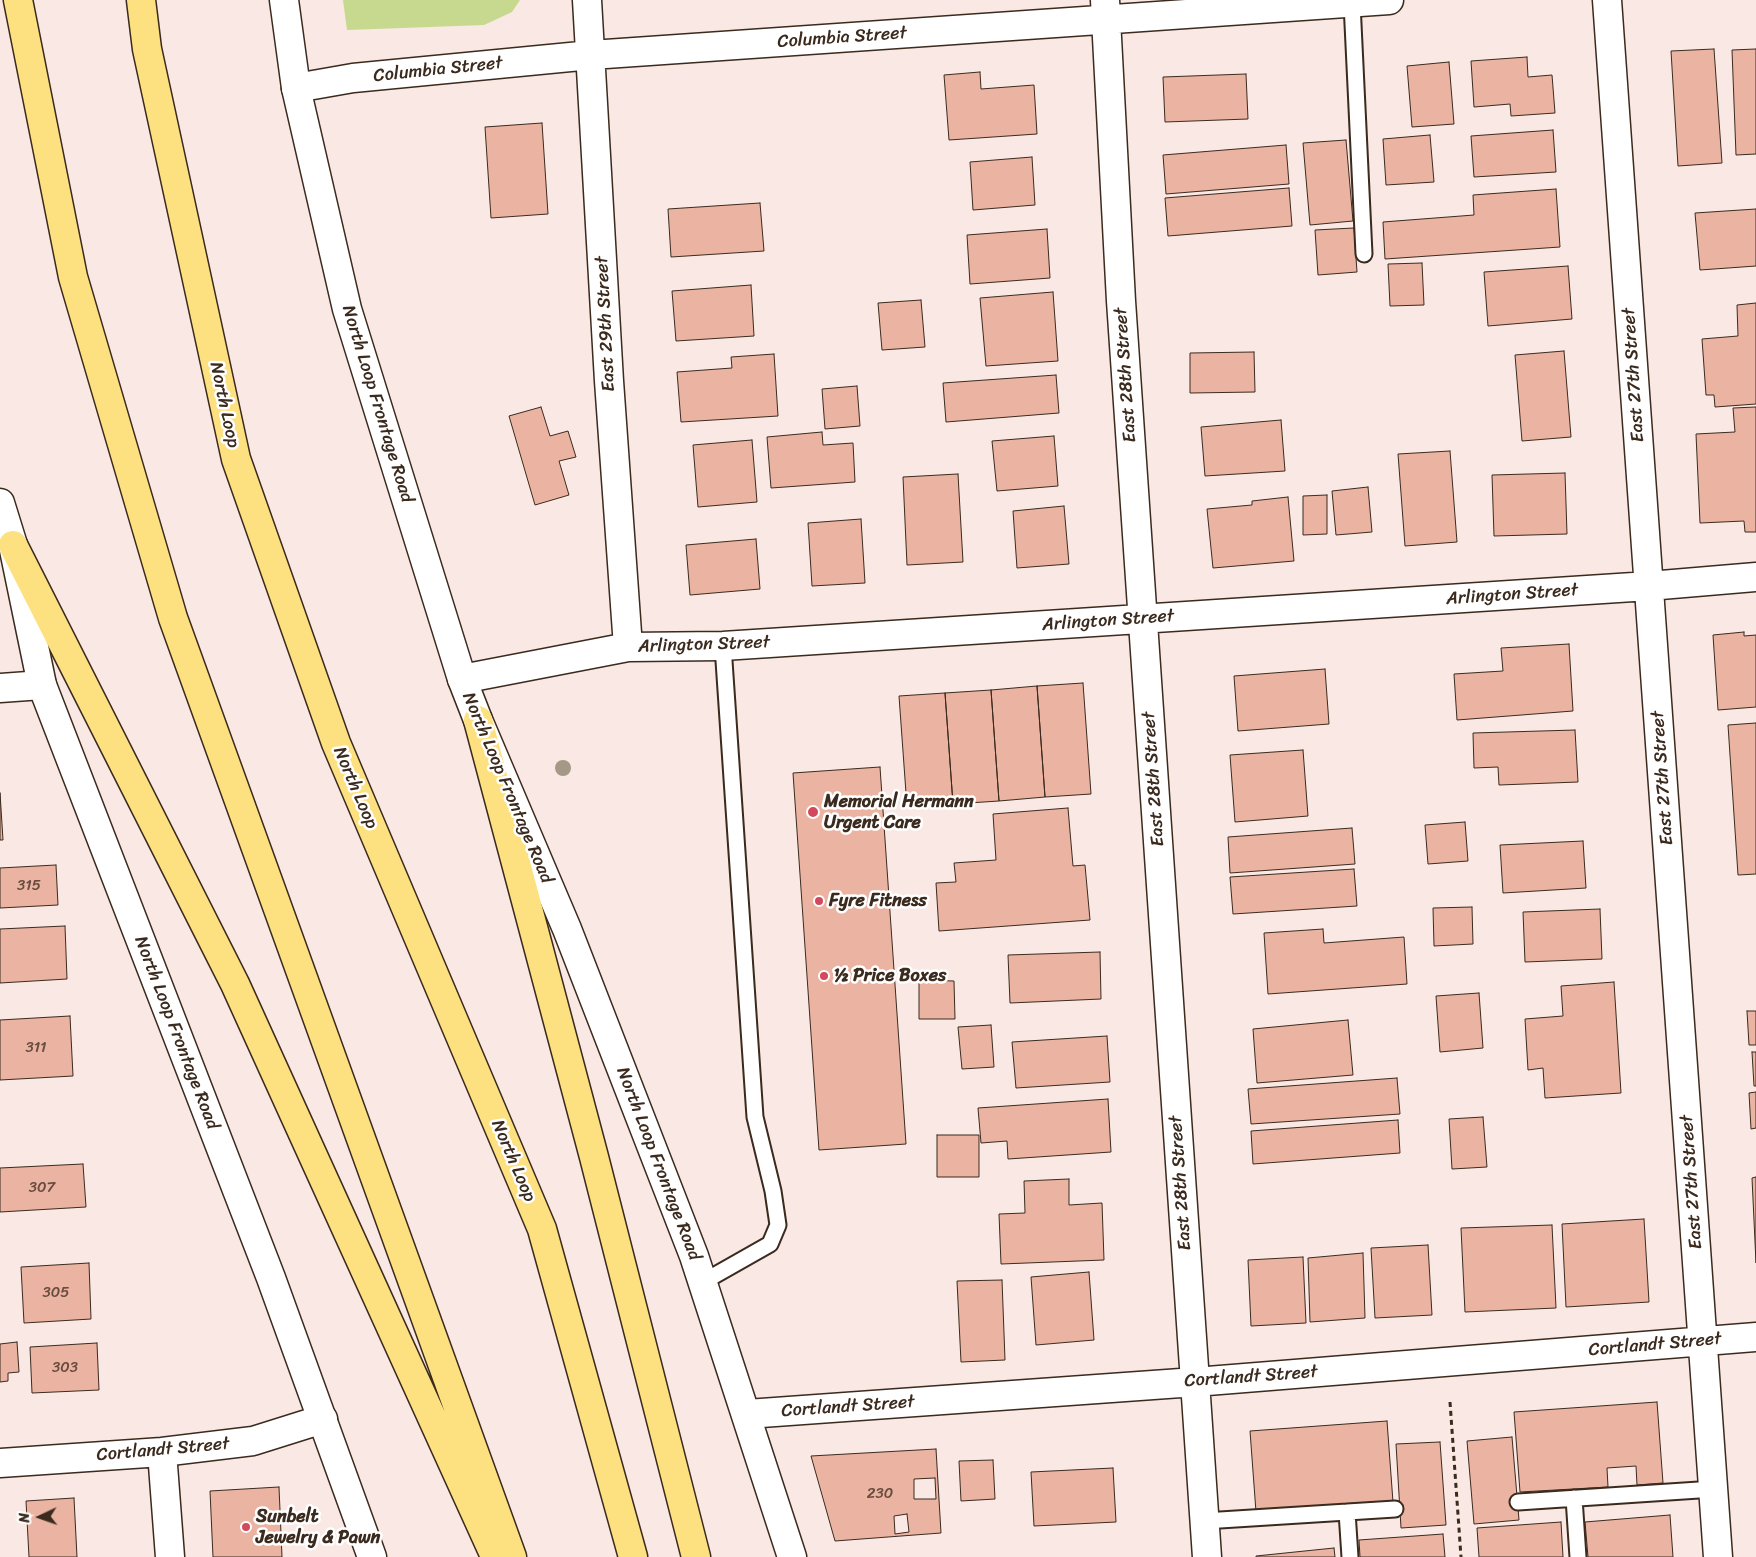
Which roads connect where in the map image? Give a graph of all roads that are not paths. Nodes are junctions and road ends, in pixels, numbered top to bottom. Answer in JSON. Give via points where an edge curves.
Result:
{"nodes":[{"id":1,"x":18,"y":0,"type":"edge"},
{"id":2,"x":141,"y":0,"type":"edge"},
{"id":3,"x":284,"y":0,"type":"edge"},
{"id":4,"x":587,"y":0,"type":"edge"},
{"id":5,"x":1389,"y":0,"type":"edge"},
{"id":6,"x":1607,"y":0,"type":"edge"},
{"id":7,"x":1352,"y":3,"type":"junction"},
{"id":8,"x":1105,"y":11,"type":"edge"},
{"id":9,"x":591,"y":55,"type":"junction"},
{"id":10,"x":296,"y":88,"type":"junction"},
{"id":11,"x":1364,"y":254,"type":"dead end"},
{"id":12,"x":0,"y":503,"type":"edge"},
{"id":13,"x":13,"y":545,"type":"junction"},
{"id":14,"x":1756,"y":577,"type":"edge"},
{"id":15,"x":1650,"y":586,"type":"junction"},
{"id":16,"x":1144,"y":619,"type":"junction"},
{"id":17,"x":722,"y":646,"type":"junction"},
{"id":18,"x":628,"y":647,"type":"junction"},
{"id":19,"x":462,"y":678,"type":"junction"},
{"id":20,"x":42,"y":685,"type":"junction"},
{"id":21,"x":0,"y":688,"type":"edge"},
{"id":22,"x":478,"y":720,"type":"junction"},
{"id":23,"x":703,"y":1282,"type":"junction"},
{"id":24,"x":1756,"y":1337,"type":"edge"},
{"id":25,"x":1703,"y":1342,"type":"junction"},
{"id":26,"x":1195,"y":1382,"type":"junction"},
{"id":27,"x":747,"y":1414,"type":"junction"},
{"id":28,"x":323,"y":1419,"type":"junction"},
{"id":29,"x":162,"y":1452,"type":"junction"},
{"id":30,"x":0,"y":1463,"type":"edge"},
{"id":31,"x":1714,"y":1489,"type":"junction"},
{"id":32,"x":1574,"y":1498,"type":"junction"},
{"id":33,"x":1518,"y":1502,"type":"dead end"},
{"id":34,"x":1395,"y":1509,"type":"dead end"},
{"id":35,"x":1347,"y":1512,"type":"junction"},
{"id":36,"x":1204,"y":1521,"type":"junction"},
{"id":37,"x":170,"y":1557,"type":"edge"},
{"id":38,"x":372,"y":1557,"type":"edge"},
{"id":39,"x":495,"y":1557,"type":"edge"},
{"id":40,"x":512,"y":1557,"type":"edge"},
{"id":41,"x":633,"y":1557,"type":"edge"},
{"id":42,"x":696,"y":1557,"type":"edge"},
{"id":43,"x":792,"y":1557,"type":"edge"},
{"id":44,"x":1207,"y":1557,"type":"edge"},
{"id":45,"x":1350,"y":1557,"type":"edge"},
{"id":46,"x":1578,"y":1557,"type":"edge"},
{"id":47,"x":1718,"y":1557,"type":"edge"}],
"edges":[{"from":1,"to":40,"type":"highway","via":[[73,277],[173,618]]},
{"from":2,"to":41,"type":"highway","name":"North Loop","via":[[147,49],[236,459],[336,743],[542,1229]]},
{"from":3,"to":10,"type":"street","name":"North Loop Frontage Road"},
{"from":4,"to":9,"type":"street","name":"East 29th Street"},
{"from":5,"to":7,"type":"street","name":"Columbia Street"},
{"from":6,"to":15,"type":"street","name":"East 27th Street"},
{"from":7,"to":8,"type":"street","name":"Columbia Street"},
{"from":7,"to":11,"type":"lane"},
{"from":8,"to":9,"type":"street","name":"Columbia Street"},
{"from":8,"to":16,"type":"street","name":"East 28th Street","via":[[1121,302]]},
{"from":9,"to":10,"type":"street","name":"Columbia Street","via":[[352,78]]},
{"from":9,"to":18,"type":"street","name":"East 29th Street"},
{"from":10,"to":19,"type":"street","name":"North Loop Frontage Road","via":[[347,309]]},
{"from":12,"to":13,"type":"street","name":"North Loop Frontage Road"},
{"from":13,"to":20,"type":"street","name":"North Loop Frontage Road"},
{"from":13,"to":39,"type":"highway","via":[[235,984]]},
{"from":14,"to":15,"type":"street","name":"Arlington Street"},
{"from":15,"to":16,"type":"street","name":"Arlington Street"},
{"from":15,"to":25,"type":"street","name":"East 27th Street"},
{"from":16,"to":17,"type":"street","name":"Arlington Street"},
{"from":16,"to":26,"type":"street","name":"East 28th Street"},
{"from":17,"to":18,"type":"street","name":"Arlington Street"},
{"from":17,"to":23,"type":"lane","via":[[755,1117],[778,1225],[770,1244]]},
{"from":18,"to":19,"type":"street","name":"Arlington Street"},
{"from":19,"to":22,"type":"street","name":"North Loop Frontage Road"},
{"from":20,"to":21,"type":"street"},
{"from":20,"to":28,"type":"street","name":"North Loop Frontage Road"},
{"from":22,"to":23,"type":"street","name":"North Loop Frontage Road","via":[[567,929]]},
{"from":22,"to":42,"type":"highway"},
{"from":23,"to":27,"type":"street","name":"North Loop Frontage Road"},
{"from":24,"to":25,"type":"street","name":"Cortlandt Street"},
{"from":25,"to":26,"type":"street","name":"Cortlandt Street"},
{"from":25,"to":31,"type":"street","name":"East 27th Street"},
{"from":26,"to":27,"type":"street","name":"Cortlandt Street"},
{"from":26,"to":36,"type":"street","name":"East 28th Street"},
{"from":27,"to":43,"type":"street","name":"North Loop Frontage Road"},
{"from":28,"to":29,"type":"street","name":"Cortlandt Street","via":[[254,1441]]},
{"from":28,"to":38,"type":"street","name":"North Loop Frontage Road"},
{"from":29,"to":30,"type":"street","name":"Cortlandt Street"},
{"from":29,"to":37,"type":"street"},
{"from":31,"to":32,"type":"lane"},
{"from":31,"to":47,"type":"street","name":"East 27th Street"},
{"from":32,"to":33,"type":"lane"},
{"from":32,"to":46,"type":"lane"},
{"from":34,"to":35,"type":"lane"},
{"from":35,"to":36,"type":"lane"},
{"from":35,"to":45,"type":"lane"},
{"from":36,"to":44,"type":"street","name":"East 28th Street"}]}
